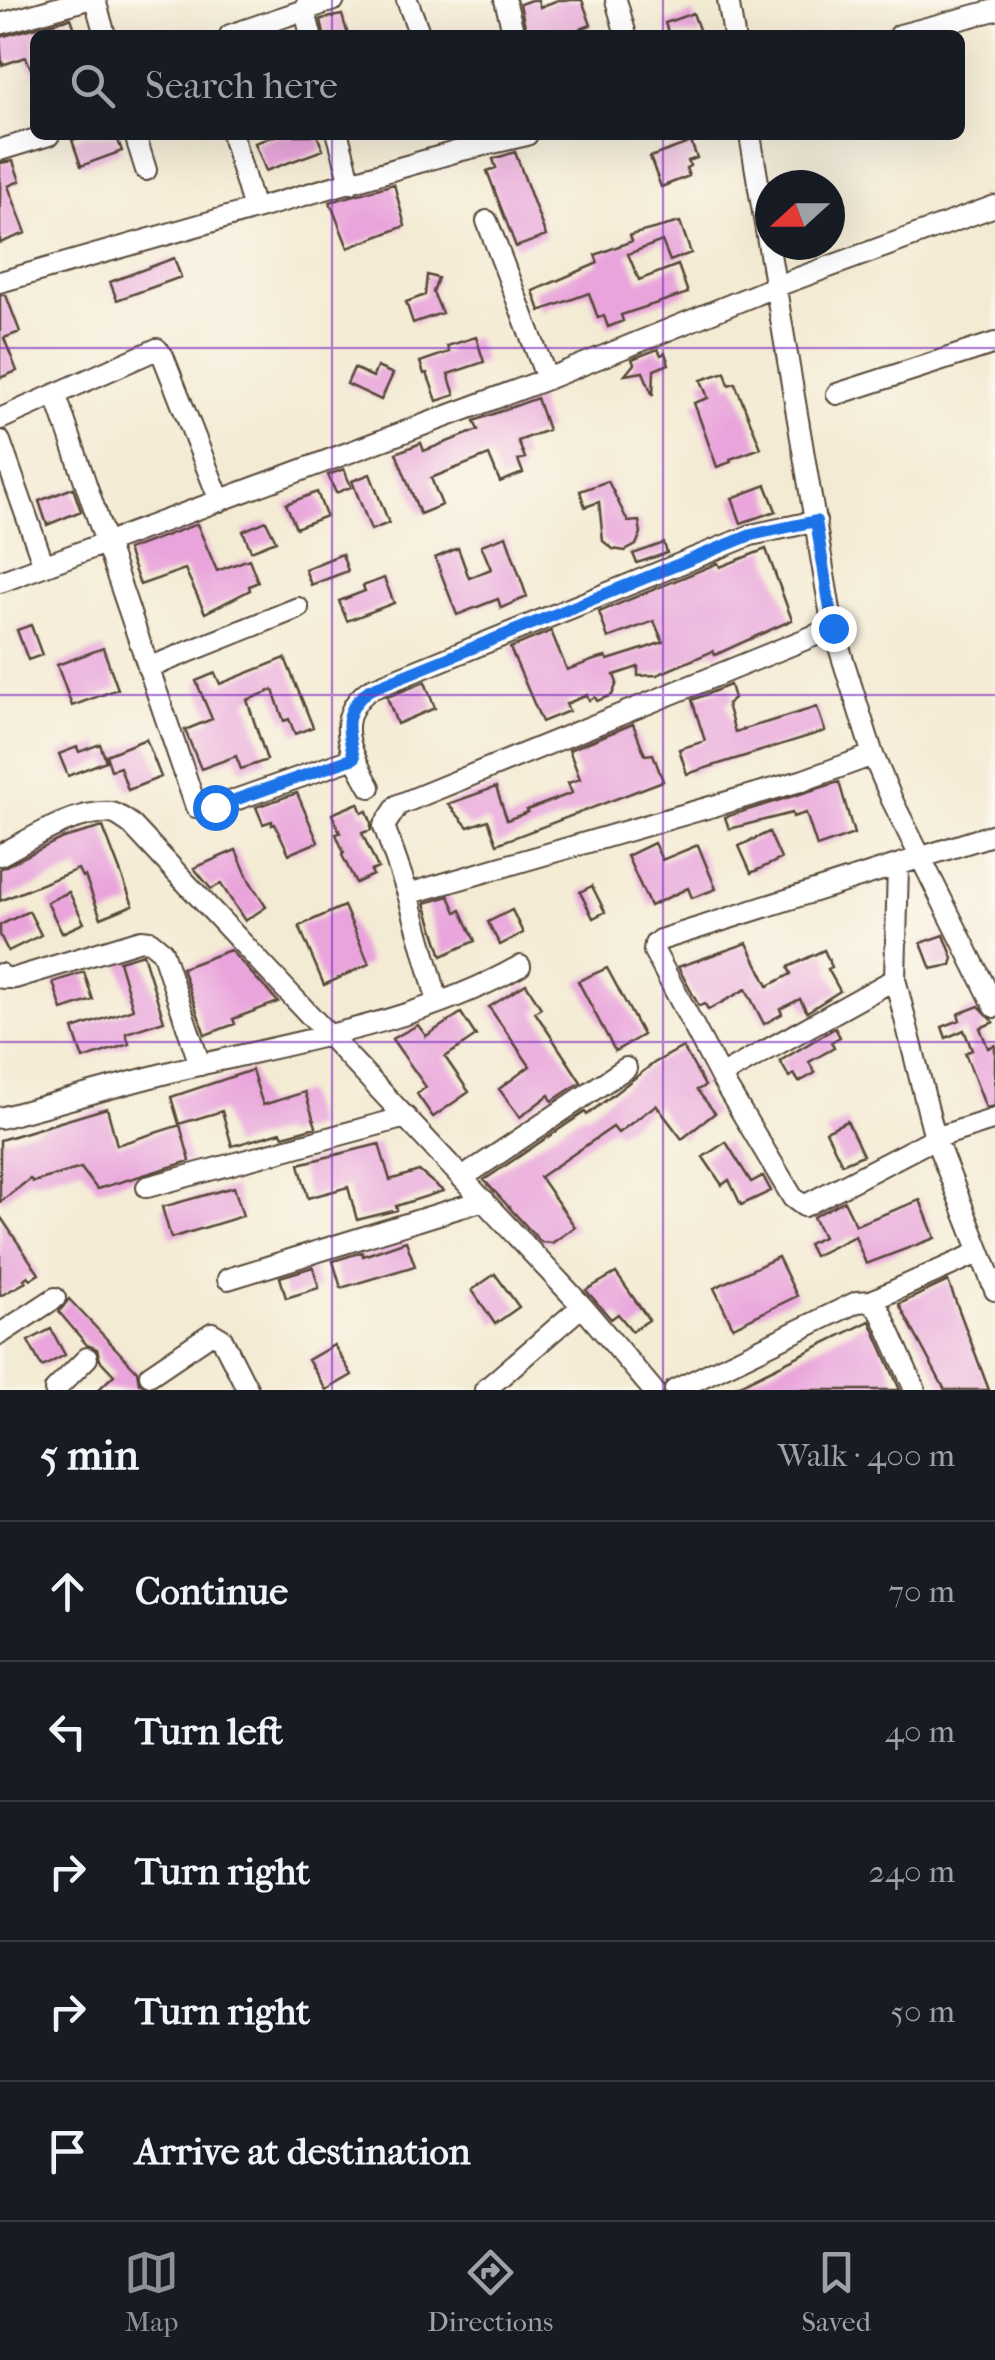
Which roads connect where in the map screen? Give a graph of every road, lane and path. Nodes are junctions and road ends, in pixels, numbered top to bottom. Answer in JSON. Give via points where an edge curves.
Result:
{"nodes":[{"id":1,"x":84,"y":0,"type":"edge"},
{"id":2,"x":95,"y":0,"type":"edge"},
{"id":3,"x":334,"y":0,"type":"edge"},
{"id":4,"x":407,"y":0,"type":"edge"},
{"id":5,"x":504,"y":0,"type":"edge"},
{"id":6,"x":616,"y":0,"type":"edge"},
{"id":7,"x":728,"y":0,"type":"edge"},
{"id":8,"x":304,"y":8,"type":"junction"},
{"id":9,"x":995,"y":10,"type":"edge"},
{"id":10,"x":0,"y":24,"type":"edge"},
{"id":11,"x":104,"y":30,"type":"edge"},
{"id":12,"x":244,"y":30,"type":"edge"},
{"id":13,"x":310,"y":30,"type":"edge"},
{"id":14,"x":418,"y":30,"type":"edge"},
{"id":15,"x":513,"y":30,"type":"edge"},
{"id":16,"x":625,"y":30,"type":"edge"},
{"id":17,"x":733,"y":30,"type":"edge"},
{"id":18,"x":919,"y":30,"type":"edge"},
{"id":19,"x":32,"y":140,"type":"edge"},
{"id":20,"x":136,"y":140,"type":"edge"},
{"id":21,"x":233,"y":140,"type":"edge"},
{"id":22,"x":339,"y":140,"type":"edge"},
{"id":23,"x":751,"y":140,"type":"edge"},
{"id":24,"x":459,"y":142,"type":"edge"},
{"id":25,"x":0,"y":150,"type":"edge"},
{"id":26,"x":146,"y":170,"type":"dead end"},
{"id":27,"x":350,"y":182,"type":"junction"},
{"id":28,"x":254,"y":210,"type":"junction"},
{"id":29,"x":993,"y":214,"type":"edge"},
{"id":30,"x":487,"y":221,"type":"dead end"},
{"id":31,"x":0,"y":282,"type":"edge"},
{"id":32,"x":774,"y":287,"type":"junction"},
{"id":33,"x":995,"y":343,"type":"edge"},
{"id":34,"x":547,"y":379,"type":"junction"},
{"id":35,"x":836,"y":394,"type":"dead end"},
{"id":36,"x":56,"y":396,"type":"junction"},
{"id":37,"x":0,"y":419,"type":"edge"},
{"id":38,"x":0,"y":441,"type":"edge"},
{"id":39,"x":220,"y":501,"type":"junction"},
{"id":40,"x":816,"y":521,"type":"junction"},
{"id":41,"x":108,"y":543,"type":"junction"},
{"id":42,"x":44,"y":566,"type":"junction"},
{"id":43,"x":0,"y":582,"type":"edge"},
{"id":44,"x":298,"y":608,"type":"dead end"},
{"id":45,"x":833,"y":628,"type":"junction"},
{"id":46,"x":148,"y":668,"type":"junction"},
{"id":47,"x":874,"y":755,"type":"junction"},
{"id":48,"x":354,"y":758,"type":"junction"},
{"id":49,"x":370,"y":788,"type":"dead end"},
{"id":50,"x":995,"y":834,"type":"edge"},
{"id":51,"x":0,"y":855,"type":"edge"},
{"id":52,"x":919,"y":856,"type":"junction"},
{"id":53,"x":898,"y":866,"type":"junction"},
{"id":54,"x":408,"y":894,"type":"junction"},
{"id":55,"x":520,"y":966,"type":"dead end"},
{"id":56,"x":0,"y":974,"type":"edge"},
{"id":57,"x":895,"y":979,"type":"junction"},
{"id":58,"x":438,"y":1002,"type":"junction"},
{"id":59,"x":995,"y":1007,"type":"edge"},
{"id":60,"x":329,"y":1035,"type":"junction"},
{"id":61,"x":200,"y":1065,"type":"junction"},
{"id":62,"x":626,"y":1068,"type":"dead end"},
{"id":63,"x":720,"y":1076,"type":"junction"},
{"id":64,"x":406,"y":1117,"type":"junction"},
{"id":65,"x":0,"y":1118,"type":"edge"},
{"id":66,"x":995,"y":1118,"type":"edge"},
{"id":67,"x":935,"y":1138,"type":"junction"},
{"id":68,"x":462,"y":1178,"type":"junction"},
{"id":69,"x":147,"y":1187,"type":"dead end"},
{"id":70,"x":484,"y":1200,"type":"junction"},
{"id":71,"x":980,"y":1252,"type":"junction"},
{"id":72,"x":228,"y":1279,"type":"dead end"},
{"id":73,"x":995,"y":1290,"type":"edge"},
{"id":74,"x":55,"y":1298,"type":"dead end"},
{"id":75,"x":871,"y":1300,"type":"junction"},
{"id":76,"x":582,"y":1306,"type":"junction"},
{"id":77,"x":0,"y":1334,"type":"edge"},
{"id":78,"x":87,"y":1358,"type":"dead end"},
{"id":79,"x":150,"y":1374,"type":"dead end"},
{"id":80,"x":55,"y":1390,"type":"edge"},
{"id":81,"x":248,"y":1390,"type":"edge"},
{"id":82,"x":485,"y":1390,"type":"edge"},
{"id":83,"x":653,"y":1390,"type":"edge"},
{"id":84,"x":675,"y":1390,"type":"edge"},
{"id":85,"x":914,"y":1390,"type":"edge"}],
"edges":[{"from":1,"to":10,"type":"street"},
{"from":2,"to":11,"type":"street"},
{"from":3,"to":8,"type":"street"},
{"from":4,"to":14,"type":"street"},
{"from":5,"to":15,"type":"street"},
{"from":6,"to":16,"type":"street"},
{"from":7,"to":17,"type":"street"},
{"from":8,"to":12,"type":"street"},
{"from":8,"to":13,"type":"street"},
{"from":9,"to":18,"type":"street"},
{"from":19,"to":25,"type":"street"},
{"from":20,"to":26,"type":"street"},
{"from":21,"to":28,"type":"street"},
{"from":22,"to":27,"type":"street"},
{"from":23,"to":32,"type":"street"},
{"from":24,"to":27,"type":"street"},
{"from":27,"to":28,"type":"street"},
{"from":28,"to":31,"type":"street"},
{"from":29,"to":32,"type":"street"},
{"from":30,"to":34,"type":"street"},
{"from":32,"to":34,"type":"street"},
{"from":32,"to":40,"type":"street"},
{"from":33,"to":35,"type":"street"},
{"from":34,"to":39,"type":"street"},
{"from":36,"to":37,"type":"street"},
{"from":36,"to":39,"type":"street","via":[[157,348]]},
{"from":36,"to":41,"type":"street"},
{"from":38,"to":42,"type":"street"},
{"from":39,"to":41,"type":"street"},
{"from":40,"to":45,"type":"street"},
{"from":40,"to":48,"type":"street","via":[[751,535],[369,690],[349,714]]},
{"from":41,"to":42,"type":"street"},
{"from":41,"to":46,"type":"street"},
{"from":42,"to":43,"type":"street"},
{"from":44,"to":46,"type":"street"},
{"from":45,"to":47,"type":"street"},
{"from":45,"to":54,"type":"street","via":[[398,805],[384,826]]},
{"from":46,"to":48,"type":"street","via":[[196,807],[215,807]]},
{"from":47,"to":52,"type":"street"},
{"from":47,"to":54,"type":"street"},
{"from":48,"to":49,"type":"street"},
{"from":50,"to":52,"type":"street"},
{"from":51,"to":60,"type":"street","via":[[69,821],[114,813]]},
{"from":52,"to":53,"type":"street"},
{"from":52,"to":59,"type":"street"},
{"from":53,"to":57,"type":"street"},
{"from":53,"to":63,"type":"street","via":[[655,944],[656,960]]},
{"from":54,"to":58,"type":"street"},
{"from":55,"to":58,"type":"street"},
{"from":56,"to":61,"type":"street","via":[[15,978],[150,940],[162,951]]},
{"from":57,"to":63,"type":"street"},
{"from":57,"to":67,"type":"street"},
{"from":58,"to":60,"type":"street"},
{"from":60,"to":61,"type":"street"},
{"from":60,"to":64,"type":"street"},
{"from":61,"to":65,"type":"street"},
{"from":62,"to":68,"type":"street"},
{"from":63,"to":67,"type":"street","via":[[804,1206]]},
{"from":64,"to":68,"type":"street"},
{"from":64,"to":69,"type":"street"},
{"from":66,"to":67,"type":"street"},
{"from":67,"to":71,"type":"street"},
{"from":68,"to":70,"type":"street"},
{"from":70,"to":72,"type":"street"},
{"from":70,"to":76,"type":"street"},
{"from":71,"to":73,"type":"street"},
{"from":71,"to":75,"type":"street"},
{"from":74,"to":77,"type":"street"},
{"from":75,"to":84,"type":"street"},
{"from":75,"to":85,"type":"street"},
{"from":76,"to":82,"type":"street"},
{"from":76,"to":83,"type":"street"},
{"from":78,"to":80,"type":"street"},
{"from":79,"to":81,"type":"street","via":[[212,1332]]}]}
